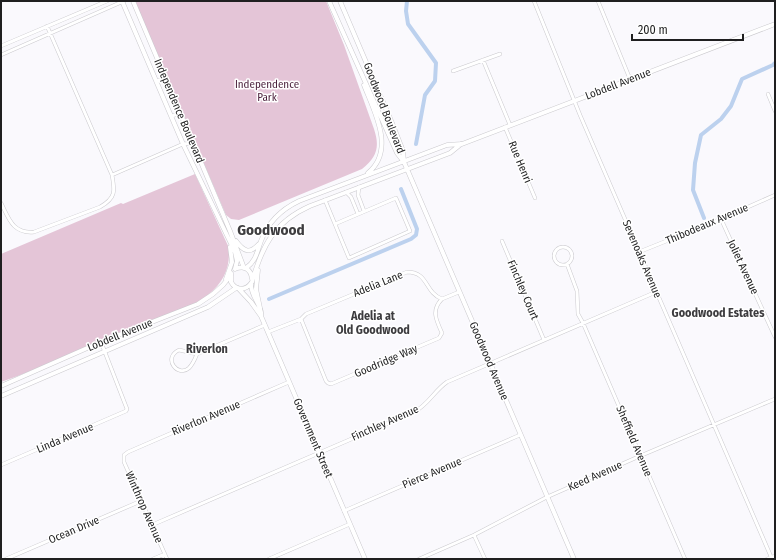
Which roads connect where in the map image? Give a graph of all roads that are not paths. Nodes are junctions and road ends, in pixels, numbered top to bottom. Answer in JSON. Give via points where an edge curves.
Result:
{"nodes":[{"id":1,"x":107,"y":1,"type":"edge"},
{"id":2,"x":123,"y":1,"type":"edge"},
{"id":3,"x":133,"y":1,"type":"edge"},
{"id":4,"x":330,"y":1,"type":"edge"},
{"id":5,"x":340,"y":1,"type":"edge"},
{"id":6,"x":534,"y":1,"type":"edge"},
{"id":7,"x":598,"y":1,"type":"edge"},
{"id":8,"x":775,"y":24,"type":"edge"},
{"id":9,"x":47,"y":26,"type":"junction"},
{"id":10,"x":51,"y":33,"type":"junction"},
{"id":11,"x":358,"y":44,"type":"junction"},
{"id":12,"x":1,"y":46,"type":"edge"},
{"id":13,"x":349,"y":48,"type":"junction"},
{"id":14,"x":500,"y":54,"type":"dead end"},
{"id":15,"x":1,"y":55,"type":"edge"},
{"id":16,"x":483,"y":60,"type":"junction"},
{"id":17,"x":356,"y":62,"type":"junction"},
{"id":18,"x":453,"y":71,"type":"dead end"},
{"id":19,"x":165,"y":78,"type":"junction"},
{"id":20,"x":630,"y":79,"type":"junction"},
{"id":21,"x":157,"y":81,"type":"junction"},
{"id":22,"x":768,"y":94,"type":"dead end"},
{"id":23,"x":574,"y":101,"type":"junction"},
{"id":24,"x":378,"y":108,"type":"junction"},
{"id":25,"x":775,"y":111,"type":"edge"},
{"id":26,"x":180,"y":113,"type":"junction"},
{"id":27,"x":172,"y":116,"type":"junction"},
{"id":28,"x":392,"y":123,"type":"junction"},
{"id":29,"x":510,"y":125,"type":"junction"},
{"id":30,"x":505,"y":127,"type":"junction"},
{"id":31,"x":193,"y":143,"type":"junction"},
{"id":32,"x":183,"y":144,"type":"junction"},
{"id":33,"x":462,"y":144,"type":"junction"},
{"id":34,"x":404,"y":162,"type":"junction"},
{"id":35,"x":407,"y":169,"type":"junction"},
{"id":36,"x":112,"y":175,"type":"junction"},
{"id":37,"x":364,"y":176,"type":"junction"},
{"id":38,"x":359,"y":187,"type":"junction"},
{"id":39,"x":346,"y":192,"type":"junction"},
{"id":40,"x":775,"y":194,"type":"edge"},
{"id":41,"x":307,"y":198,"type":"junction"},
{"id":42,"x":535,"y":198,"type":"dead end"},
{"id":43,"x":326,"y":200,"type":"junction"},
{"id":44,"x":1,"y":203,"type":"edge"},
{"id":45,"x":310,"y":206,"type":"junction"},
{"id":46,"x":3,"y":209,"type":"edge"},
{"id":47,"x":364,"y":212,"type":"junction"},
{"id":48,"x":358,"y":214,"type":"junction"},
{"id":49,"x":721,"y":219,"type":"junction"},
{"id":50,"x":270,"y":223,"type":"junction"},
{"id":51,"x":335,"y":224,"type":"junction"},
{"id":52,"x":276,"y":229,"type":"junction"},
{"id":53,"x":228,"y":237,"type":"junction"},
{"id":54,"x":233,"y":238,"type":"junction"},
{"id":55,"x":502,"y":241,"type":"dead end"},
{"id":56,"x":261,"y":242,"type":"junction"},
{"id":57,"x":639,"y":252,"type":"junction"},
{"id":58,"x":567,"y":264,"type":"junction"},
{"id":59,"x":258,"y":265,"type":"junction"},
{"id":60,"x":245,"y":268,"type":"junction"},
{"id":61,"x":235,"y":269,"type":"junction"},
{"id":62,"x":232,"y":273,"type":"junction"},
{"id":63,"x":225,"y":282,"type":"junction"},
{"id":64,"x":252,"y":282,"type":"junction"},
{"id":65,"x":237,"y":288,"type":"junction"},
{"id":66,"x":230,"y":292,"type":"junction"},
{"id":67,"x":459,"y":292,"type":"junction"},
{"id":68,"x":656,"y":292,"type":"junction"},
{"id":69,"x":244,"y":294,"type":"junction"},
{"id":70,"x":442,"y":299,"type":"junction"},
{"id":71,"x":260,"y":308,"type":"junction"},
{"id":72,"x":261,"y":316,"type":"junction"},
{"id":73,"x":301,"y":319,"type":"junction"},
{"id":74,"x":583,"y":323,"type":"junction"},
{"id":75,"x":265,"y":325,"type":"junction"},
{"id":76,"x":268,"y":332,"type":"junction"},
{"id":77,"x":775,"y":337,"type":"edge"},
{"id":78,"x":544,"y":340,"type":"junction"},
{"id":79,"x":101,"y":342,"type":"junction"},
{"id":80,"x":104,"y":350,"type":"junction"},
{"id":81,"x":197,"y":354,"type":"junction"},
{"id":82,"x":490,"y":363,"type":"junction"},
{"id":83,"x":289,"y":382,"type":"junction"},
{"id":84,"x":1,"y":386,"type":"edge"},
{"id":85,"x":1,"y":396,"type":"edge"},
{"id":86,"x":775,"y":399,"type":"edge"},
{"id":87,"x":714,"y":425,"type":"junction"},
{"id":88,"x":520,"y":435,"type":"junction"},
{"id":89,"x":320,"y":452,"type":"junction"},
{"id":90,"x":124,"y":455,"type":"joint"},
{"id":91,"x":640,"y":456,"type":"junction"},
{"id":92,"x":1,"y":465,"type":"edge"},
{"id":93,"x":547,"y":497,"type":"junction"},
{"id":94,"x":141,"y":501,"type":"junction"},
{"id":95,"x":344,"y":511,"type":"junction"},
{"id":96,"x":350,"y":524,"type":"junction"},
{"id":97,"x":152,"y":525,"type":"junction"},
{"id":98,"x":474,"y":535,"type":"junction"},
{"id":99,"x":164,"y":554,"type":"junction"},
{"id":100,"x":773,"y":557,"type":"edge"},
{"id":101,"x":6,"y":559,"type":"edge"},
{"id":102,"x":153,"y":559,"type":"edge"},
{"id":103,"x":167,"y":559,"type":"edge"},
{"id":104,"x":269,"y":559,"type":"edge"},
{"id":105,"x":365,"y":559,"type":"edge"},
{"id":106,"x":419,"y":559,"type":"edge"},
{"id":107,"x":485,"y":559,"type":"edge"},
{"id":108,"x":574,"y":559,"type":"edge"},
{"id":109,"x":685,"y":559,"type":"edge"},
{"id":110,"x":767,"y":559,"type":"edge"}],
"edges":[{"from":1,"to":9,"type":"street"},
{"from":2,"to":10,"type":"street"},
{"from":2,"to":21,"type":"main road","name":"Independence Boulevard"},
{"from":3,"to":19,"type":"main road","name":"Independence Boulevard"},
{"from":4,"to":13,"type":"main road","name":"Goodwood Boulevard"},
{"from":5,"to":11,"type":"main road","name":"Goodwood Boulevard"},
{"from":6,"to":23,"type":"street","name":"Sevenoaks Avenue"},
{"from":7,"to":20,"type":"street"},
{"from":8,"to":20,"type":"main road","name":"Lobdell Avenue"},
{"from":9,"to":10,"type":"street"},
{"from":9,"to":12,"type":"street"},
{"from":10,"to":15,"type":"street"},
{"from":10,"to":36,"type":"street"},
{"from":11,"to":13,"type":"street"},
{"from":11,"to":28,"type":"main road","name":"Goodwood Boulevard"},
{"from":13,"to":17,"type":"main road","name":"Goodwood Boulevard"},
{"from":14,"to":16,"type":"street"},
{"from":16,"to":18,"type":"street"},
{"from":16,"to":29,"type":"street"},
{"from":17,"to":24,"type":"main road","name":"Goodwood Boulevard"},
{"from":17,"to":37,"type":"main road","via":[[382,136],[379,160]]},
{"from":19,"to":21,"type":"street"},
{"from":19,"to":26,"type":"main road","name":"Independence Boulevard"},
{"from":20,"to":23,"type":"main road","name":"Lobdell Avenue"},
{"from":21,"to":27,"type":"main road","name":"Independence Boulevard"},
{"from":22,"to":25,"type":"street"},
{"from":23,"to":29,"type":"main road","name":"Lobdell Avenue"},
{"from":23,"to":57,"type":"street","name":"Sevenoaks Avenue"},
{"from":24,"to":28,"type":"main road","via":[[386,121]]},
{"from":24,"to":34,"type":"main road","name":"Goodwood Boulevard","via":[[397,153]]},
{"from":26,"to":27,"type":"street"},
{"from":26,"to":31,"type":"main road","name":"Independence Boulevard"},
{"from":27,"to":32,"type":"main road","name":"Independence Boulevard"},
{"from":28,"to":34,"type":"main road","name":"Goodwood Boulevard","via":[[403,151]]},
{"from":29,"to":30,"type":"main road","name":"Lobdell Avenue"},
{"from":30,"to":33,"type":"main road","name":"Lobdell Avenue"},
{"from":30,"to":42,"type":"street","name":"Rue Henri"},
{"from":31,"to":32,"type":"street"},
{"from":31,"to":54,"type":"main road","name":"Independence Boulevard"},
{"from":32,"to":36,"type":"street"},
{"from":32,"to":53,"type":"main road","name":"Independence Boulevard"},
{"from":33,"to":34,"type":"main road","name":"Lobdell Avenue","via":[[447,145]]},
{"from":33,"to":35,"type":"main road","name":"Lobdell Avenue","via":[[450,153]]},
{"from":34,"to":35,"type":"main road","name":"Goodwood Avenue"},
{"from":34,"to":37,"type":"main road","name":"Lobdell Avenue"},
{"from":35,"to":38,"type":"main road","name":"Lobdell Avenue"},
{"from":35,"to":67,"type":"main road","name":"Goodwood Avenue"},
{"from":36,"to":46,"type":"street","via":[[114,195],[108,202],[34,232],[25,233],[17,229]]},
{"from":37,"to":41,"type":"main road","name":"Lobdell Avenue"},
{"from":38,"to":39,"type":"main road","name":"Lobdell Avenue"},
{"from":38,"to":47,"type":"street","via":[[358,196]]},
{"from":39,"to":43,"type":"main road","name":"Lobdell Avenue"},
{"from":39,"to":48,"type":"street"},
{"from":40,"to":49,"type":"street","name":"Thibodeaux Avenue"},
{"from":41,"to":45,"type":"main road"},
{"from":41,"to":50,"type":"main road","name":"Lobdell Avenue","via":[[284,209]]},
{"from":43,"to":45,"type":"main road","name":"Lobdell Avenue"},
{"from":43,"to":51,"type":"street"},
{"from":44,"to":46,"type":"street"},
{"from":45,"to":52,"type":"main road","name":"Lobdell Avenue","via":[[291,216]]},
{"from":47,"to":48,"type":"street"},
{"from":47,"to":51,"type":"street","via":[[396,198],[410,231],[349,258]]},
{"from":48,"to":51,"type":"street"},
{"from":49,"to":57,"type":"street","name":"Thibodeaux Avenue"},
{"from":49,"to":77,"type":"street","name":"Joliet Avenue"},
{"from":50,"to":52,"type":"main road"},
{"from":50,"to":56,"type":"main road","name":"Lobdell Avenue"},
{"from":52,"to":59,"type":"main road","name":"Lobdell Avenue","via":[[265,245]]},
{"from":53,"to":61,"type":"main road","via":[[236,255]]},
{"from":53,"to":63,"type":"main road","via":[[232,258]]},
{"from":54,"to":56,"type":"main road","via":[[240,247],[248,250],[255,249]]},
{"from":54,"to":60,"type":"main road"},
{"from":55,"to":78,"type":"street","name":"Finchley Court"},
{"from":56,"to":60,"type":"main road","name":"Lobdell Avenue","via":[[254,259]]},
{"from":57,"to":68,"type":"street","name":"Sevenoaks Avenue"},
{"from":58,"to":58,"type":"street","via":[[560,264],[555,258],[556,251],[560,248],[567,248],[572,254]]},
{"from":58,"to":74,"type":"street","name":"Sheffield Avenue","via":[[577,291],[578,314]]},
{"from":59,"to":64,"type":"main road","name":"Lobdell Avenue"},
{"from":59,"to":71,"type":"main road","via":[[256,289]]},
{"from":60,"to":61,"type":"main road"},
{"from":60,"to":64,"type":"main road","via":[[252,274]]},
{"from":61,"to":62,"type":"main road"},
{"from":62,"to":63,"type":"main road","name":"Lobdell Avenue"},
{"from":62,"to":65,"type":"main road","via":[[231,282]]},
{"from":63,"to":79,"type":"main road","name":"Lobdell Avenue","via":[[214,294],[198,304]]},
{"from":64,"to":65,"type":"main road","via":[[243,289]]},
{"from":64,"to":71,"type":"main road","name":"Government Street","via":[[253,296]]},
{"from":65,"to":66,"type":"main road","name":"Lobdell Avenue"},
{"from":65,"to":69,"type":"main road","name":"Government Street"},
{"from":66,"to":69,"type":"main road"},
{"from":66,"to":80,"type":"main road","name":"Lobdell Avenue","via":[[208,307]]},
{"from":67,"to":70,"type":"street"},
{"from":67,"to":82,"type":"main road","name":"Goodwood Avenue"},
{"from":68,"to":74,"type":"street","name":"Finchley Avenue"},
{"from":68,"to":87,"type":"street","name":"Sevenoaks Avenue"},
{"from":69,"to":72,"type":"main road","name":"Government Street"},
{"from":70,"to":73,"type":"street","name":"Adelia Lane","via":[[431,292],[420,275],[407,272],[306,314]]},
{"from":70,"to":73,"type":"street","name":"Goodridge Way","via":[[435,313],[441,336],[330,384],[326,381]]},
{"from":71,"to":72,"type":"main road","name":"Government Street"},
{"from":72,"to":75,"type":"main road","name":"Government Street"},
{"from":73,"to":76,"type":"street","name":"Adelia Lane"},
{"from":74,"to":78,"type":"street","name":"Finchley Avenue"},
{"from":74,"to":91,"type":"street","name":"Sheffield Avenue"},
{"from":75,"to":76,"type":"main road","name":"Government Street"},
{"from":75,"to":81,"type":"street"},
{"from":76,"to":83,"type":"main road","name":"Government Street"},
{"from":78,"to":82,"type":"street","name":"Finchley Avenue"},
{"from":79,"to":80,"type":"street"},
{"from":79,"to":84,"type":"main road","name":"Lobdell Avenue"},
{"from":80,"to":85,"type":"main road","name":"Lobdell Avenue"},
{"from":80,"to":92,"type":"street","name":"Linda Avenue","via":[[126,411]]},
{"from":81,"to":81,"type":"street","via":[[179,350],[171,359],[174,367],[184,370],[188,369]]},
{"from":82,"to":88,"type":"main road","name":"Goodwood Avenue"},
{"from":82,"to":89,"type":"street","name":"Finchley Avenue","via":[[444,384],[419,410]]},
{"from":83,"to":89,"type":"main road","name":"Government Street"},
{"from":83,"to":90,"type":"street","name":"Riverlon Avenue"},
{"from":86,"to":87,"type":"street","name":"Keed Avenue"},
{"from":87,"to":91,"type":"street","name":"Keed Avenue"},
{"from":87,"to":100,"type":"street","name":"Sevenoaks Avenue"},
{"from":88,"to":93,"type":"main road","name":"Goodwood Avenue"},
{"from":88,"to":95,"type":"street","name":"Pierce Avenue"},
{"from":89,"to":95,"type":"main road","name":"Government Street"},
{"from":89,"to":97,"type":"street","name":"Finchley Avenue"},
{"from":90,"to":94,"type":"street","name":"Winthrop Avenue","via":[[124,462]]},
{"from":91,"to":93,"type":"street","name":"Keed Avenue"},
{"from":91,"to":109,"type":"street","name":"Sheffield Avenue"},
{"from":93,"to":98,"type":"street","name":"Keed Avenue"},
{"from":93,"to":108,"type":"main road","name":"Goodwood Avenue"},
{"from":94,"to":97,"type":"street","name":"Winthrop Avenue"},
{"from":94,"to":101,"type":"street","name":"Ocean Drive"},
{"from":95,"to":96,"type":"main road","name":"Government Street"},
{"from":96,"to":104,"type":"street"},
{"from":96,"to":105,"type":"main road","name":"Government Street"},
{"from":97,"to":99,"type":"street","name":"Winthrop Avenue"},
{"from":98,"to":106,"type":"street","name":"Keed Avenue"},
{"from":98,"to":107,"type":"street"},
{"from":99,"to":102,"type":"street"},
{"from":99,"to":103,"type":"street","name":"Winthrop Avenue"},
{"from":100,"to":110,"type":"street"}]}
